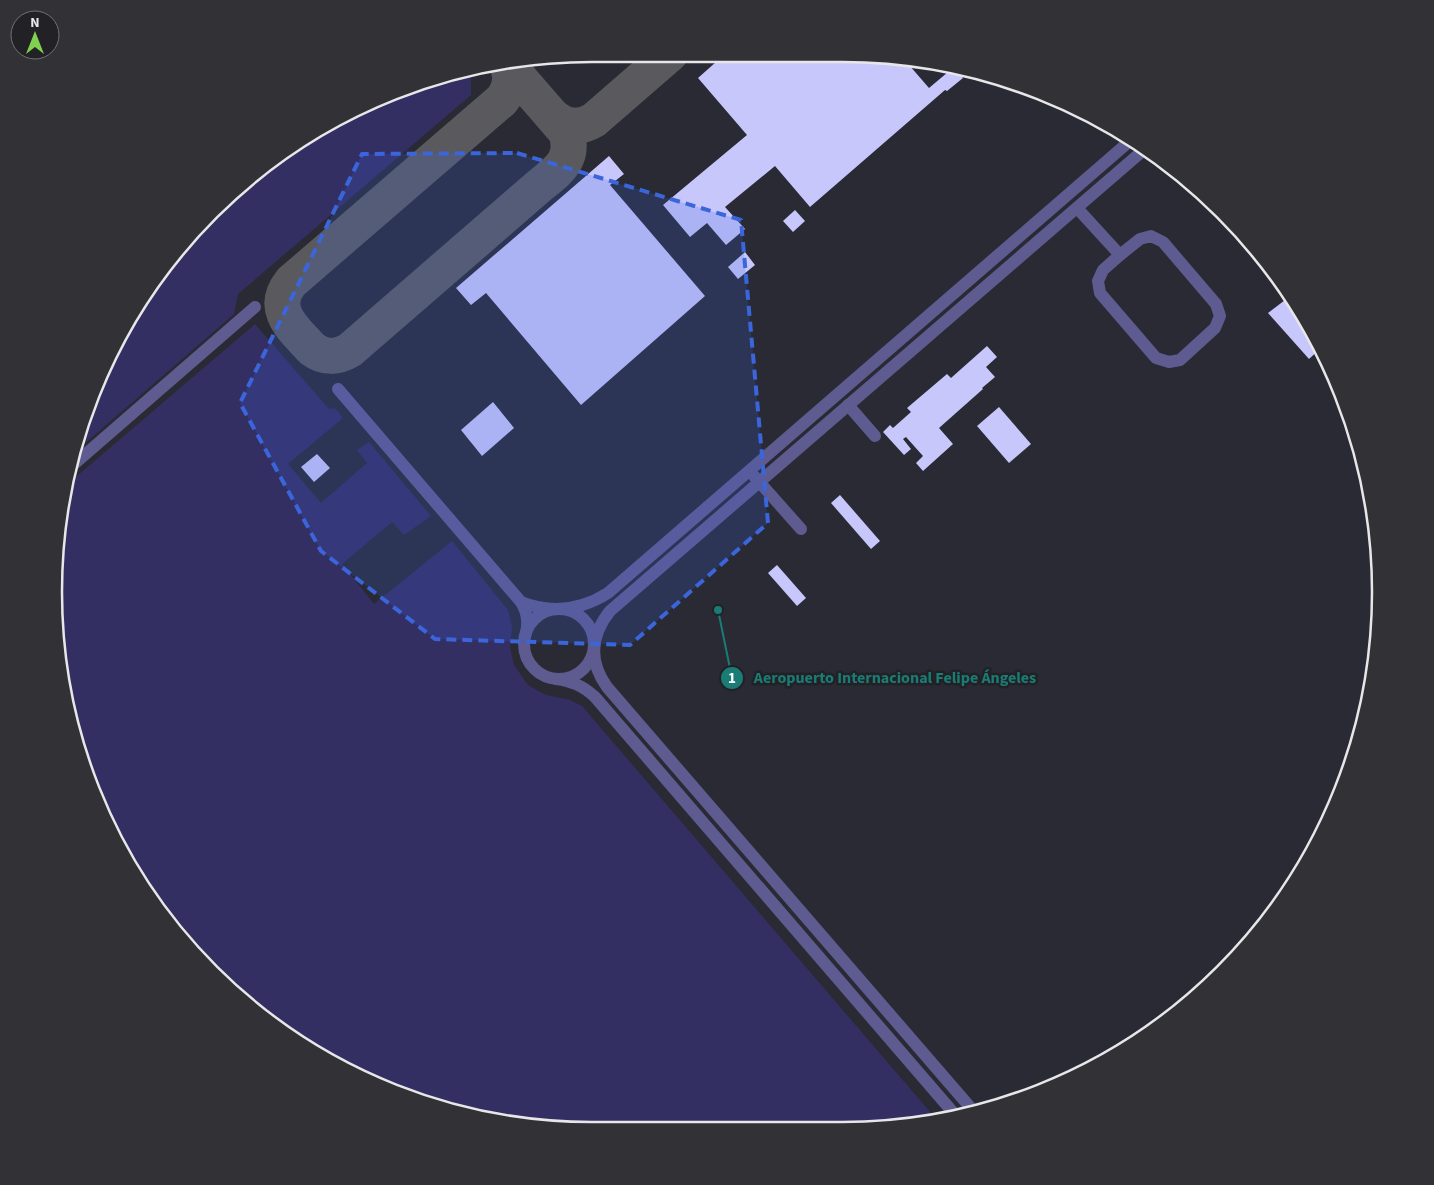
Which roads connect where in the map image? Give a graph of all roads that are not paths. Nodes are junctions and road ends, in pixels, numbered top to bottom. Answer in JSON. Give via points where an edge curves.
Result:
{"nodes":[{"id":1,"x":1126,"y":146,"type":"edge"},
{"id":2,"x":1139,"y":154,"type":"edge"},
{"id":3,"x":1076,"y":208,"type":"junction"},
{"id":4,"x":1120,"y":254,"type":"junction"},
{"id":5,"x":256,"y":307,"type":"dead end"},
{"id":6,"x":338,"y":388,"type":"dead end"},
{"id":7,"x":848,"y":405,"type":"junction"},
{"id":8,"x":875,"y":436,"type":"dead end"},
{"id":9,"x":80,"y":459,"type":"edge"},
{"id":10,"x":749,"y":470,"type":"junction"},
{"id":11,"x":759,"y":482,"type":"junction"},
{"id":12,"x":801,"y":529,"type":"dead end"},
{"id":13,"x":521,"y":602,"type":"junction"},
{"id":14,"x":558,"y":610,"type":"junction"},
{"id":15,"x":525,"y":637,"type":"junction"},
{"id":16,"x":594,"y":645,"type":"junction"},
{"id":17,"x":556,"y":679,"type":"junction"},
{"id":18,"x":955,"y":1089,"type":"junction"},
{"id":19,"x":942,"y":1100,"type":"junction"},
{"id":20,"x":968,"y":1106,"type":"edge"},
{"id":21,"x":970,"y":1106,"type":"edge"},
{"id":22,"x":954,"y":1110,"type":"edge"},
{"id":23,"x":951,"y":1111,"type":"edge"}],
"edges":[{"from":1,"to":10,"type":"street"},
{"from":2,"to":3,"type":"street"},
{"from":3,"to":4,"type":"street"},
{"from":3,"to":7,"type":"street"},
{"from":4,"to":4,"type":"street","via":[[1140,239],[1151,236],[1163,242],[1216,304],[1220,316],[1214,328],[1180,360],[1169,362],[1156,358],[1100,292],[1098,281],[1103,270]]},
{"from":5,"to":9,"type":"street"},
{"from":6,"to":13,"type":"street"},
{"from":7,"to":8,"type":"street"},
{"from":7,"to":11,"type":"street"},
{"from":10,"to":11,"type":"street"},
{"from":10,"to":14,"type":"street","via":[[608,592],[589,603]]},
{"from":11,"to":12,"type":"street"},
{"from":11,"to":16,"type":"street","via":[[610,612]]},
{"from":13,"to":14,"type":"street"},
{"from":13,"to":15,"type":"street","via":[[528,616]]},
{"from":14,"to":15,"type":"street","via":[[541,615],[528,628]]},
{"from":14,"to":16,"type":"street","via":[[567,610],[584,620],[590,627]]},
{"from":15,"to":17,"type":"street","via":[[529,662],[540,674]]},
{"from":16,"to":17,"type":"street","via":[[593,654],[583,670],[566,679]]},
{"from":16,"to":18,"type":"street","via":[[595,663],[607,688]]},
{"from":17,"to":19,"type":"street","via":[[573,682],[594,697]]},
{"from":18,"to":19,"type":"street","via":[[954,1101]]},
{"from":18,"to":21,"type":"street"},
{"from":19,"to":23,"type":"street"},
{"from":20,"to":22,"type":"street","via":[[962,1102],[956,1104]]}]}
